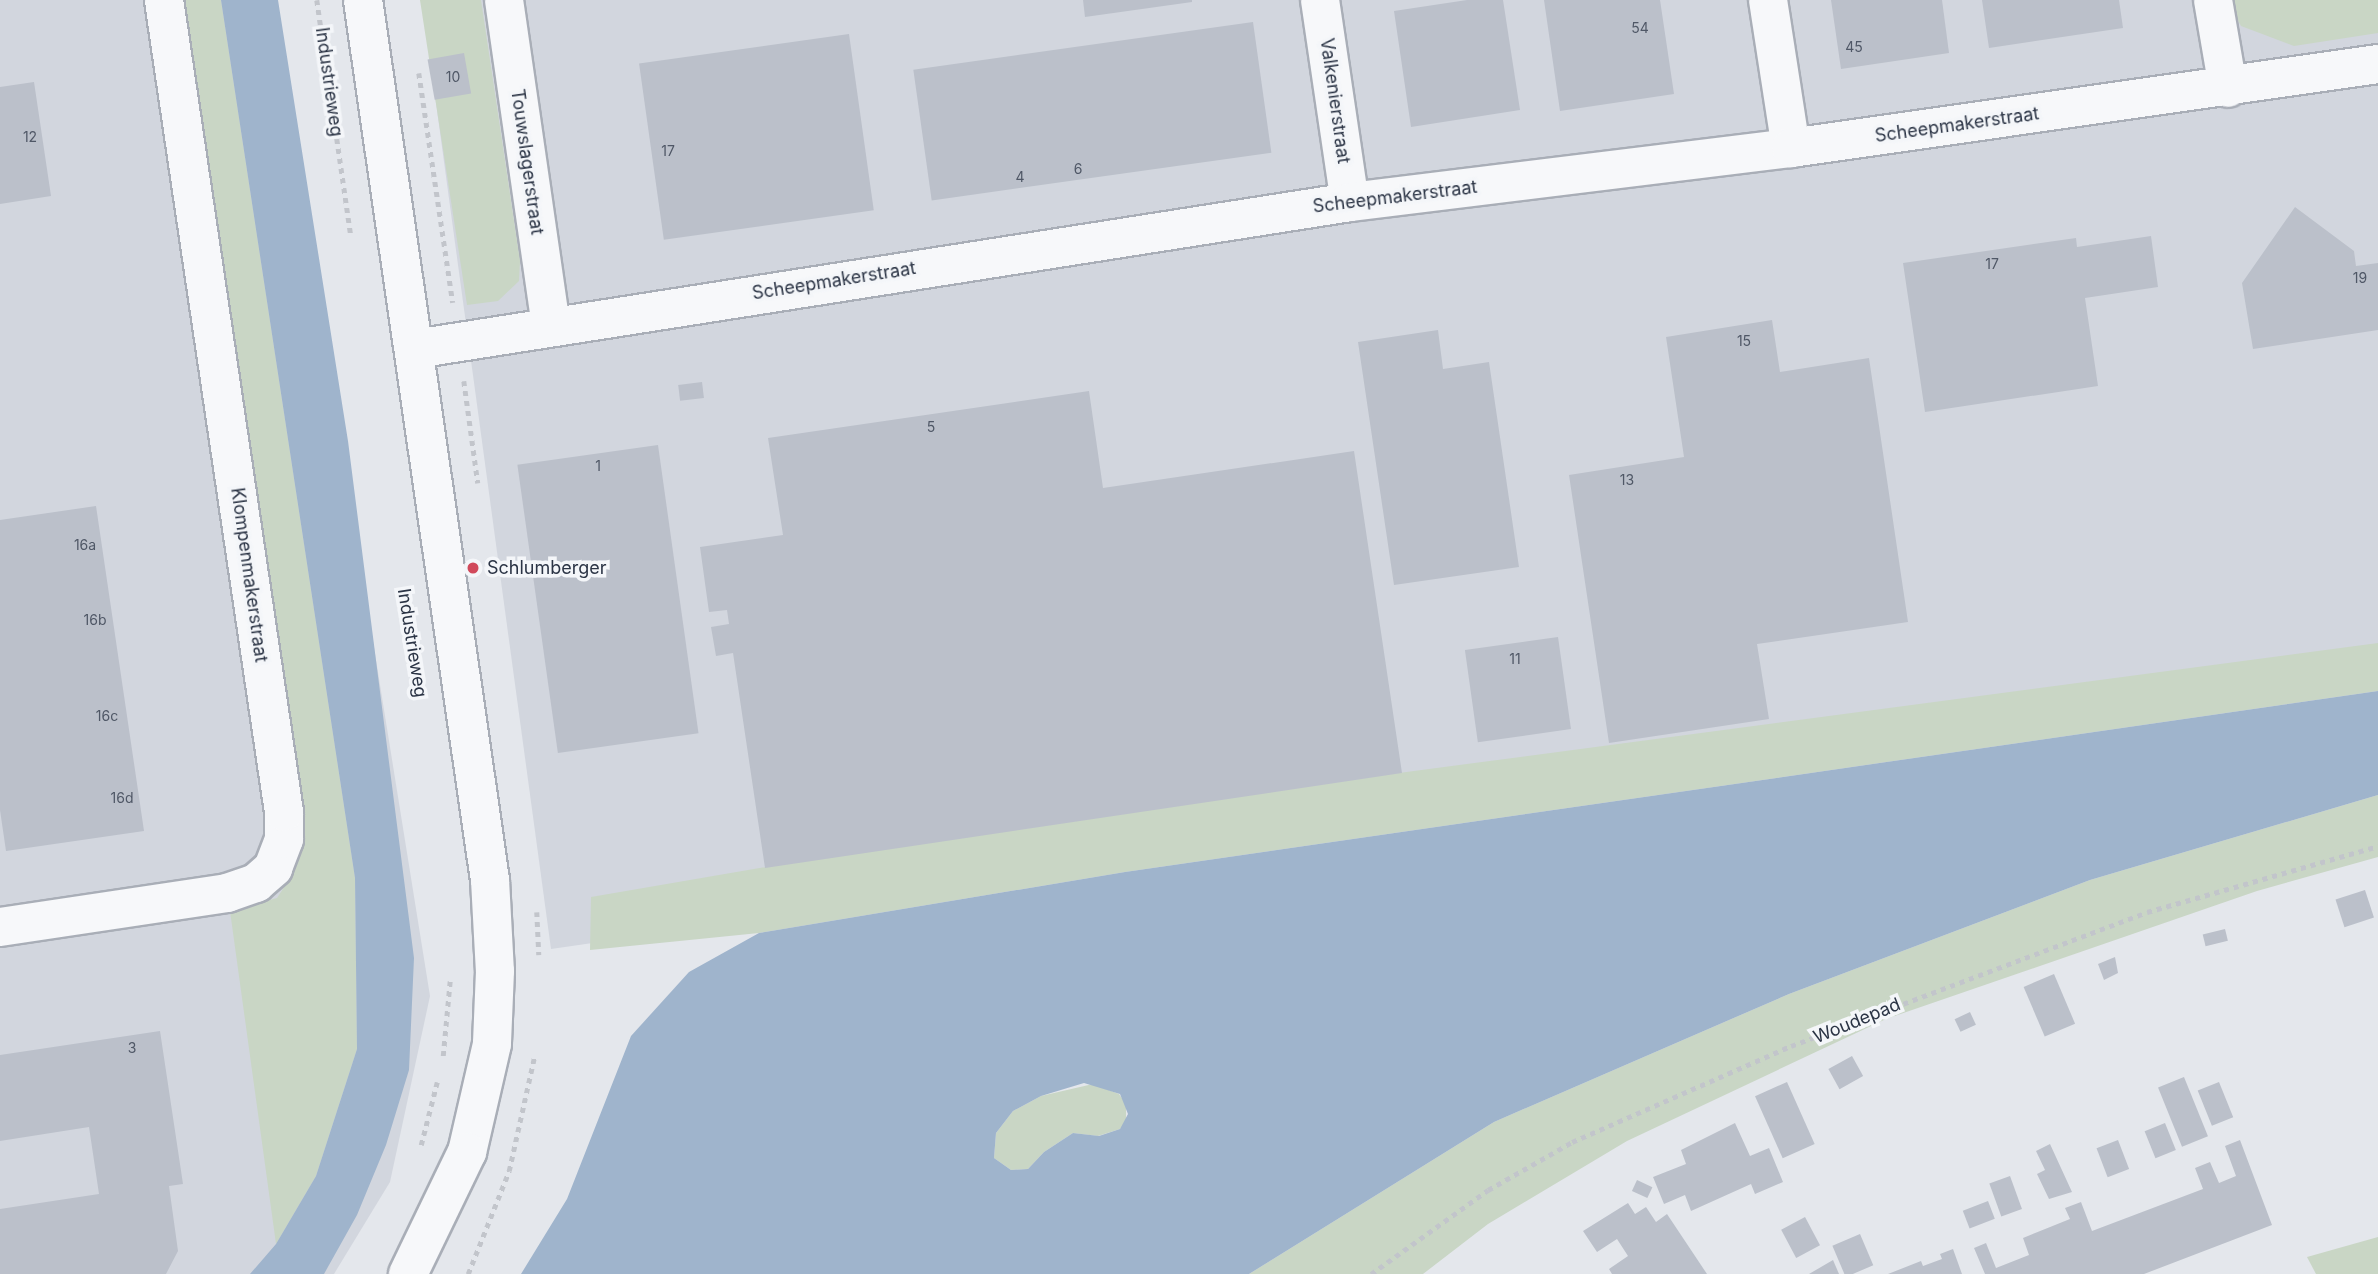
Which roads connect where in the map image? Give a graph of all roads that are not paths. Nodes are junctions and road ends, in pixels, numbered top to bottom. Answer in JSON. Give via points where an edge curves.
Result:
{"nodes":[{"id":1,"x":164,"y":0,"type":"edge"},
{"id":2,"x":363,"y":0,"type":"edge"},
{"id":3,"x":504,"y":0,"type":"edge"},
{"id":4,"x":1320,"y":0,"type":"edge"},
{"id":5,"x":1768,"y":0,"type":"edge"},
{"id":6,"x":2213,"y":0,"type":"edge"},
{"id":7,"x":2378,"y":64,"type":"edge"},
{"id":8,"x":2228,"y":88,"type":"junction"},
{"id":9,"x":1791,"y":148,"type":"junction"},
{"id":10,"x":1349,"y":202,"type":"junction"},
{"id":11,"x":551,"y":325,"type":"junction"},
{"id":12,"x":415,"y":349,"type":"junction"},
{"id":13,"x":0,"y":928,"type":"edge"},
{"id":14,"x":408,"y":1274,"type":"edge"}],
"edges":[{"from":1,"to":13,"type":"street","name":"Klompenmakerstraat","via":[[284,812],[284,839],[273,868],[256,883],[227,893]]},
{"from":2,"to":12,"type":"street"},
{"from":3,"to":11,"type":"street","name":"Touwslagerstraat"},
{"from":4,"to":10,"type":"street","name":"Valkenierstraat"},
{"from":5,"to":9,"type":"street"},
{"from":6,"to":8,"type":"street"},
{"from":7,"to":8,"type":"street","name":"Scheepmakerstraat"},
{"from":8,"to":9,"type":"street","name":"Scheepmakerstraat"},
{"from":9,"to":10,"type":"street","name":"Scheepmakerstraat"},
{"from":10,"to":11,"type":"street","name":"Scheepmakerstraat"},
{"from":11,"to":12,"type":"street","name":"Scheepmakerstraat"},
{"from":12,"to":14,"type":"street","via":[[490,880],[495,971],[492,1044],[467,1152]]}]}
